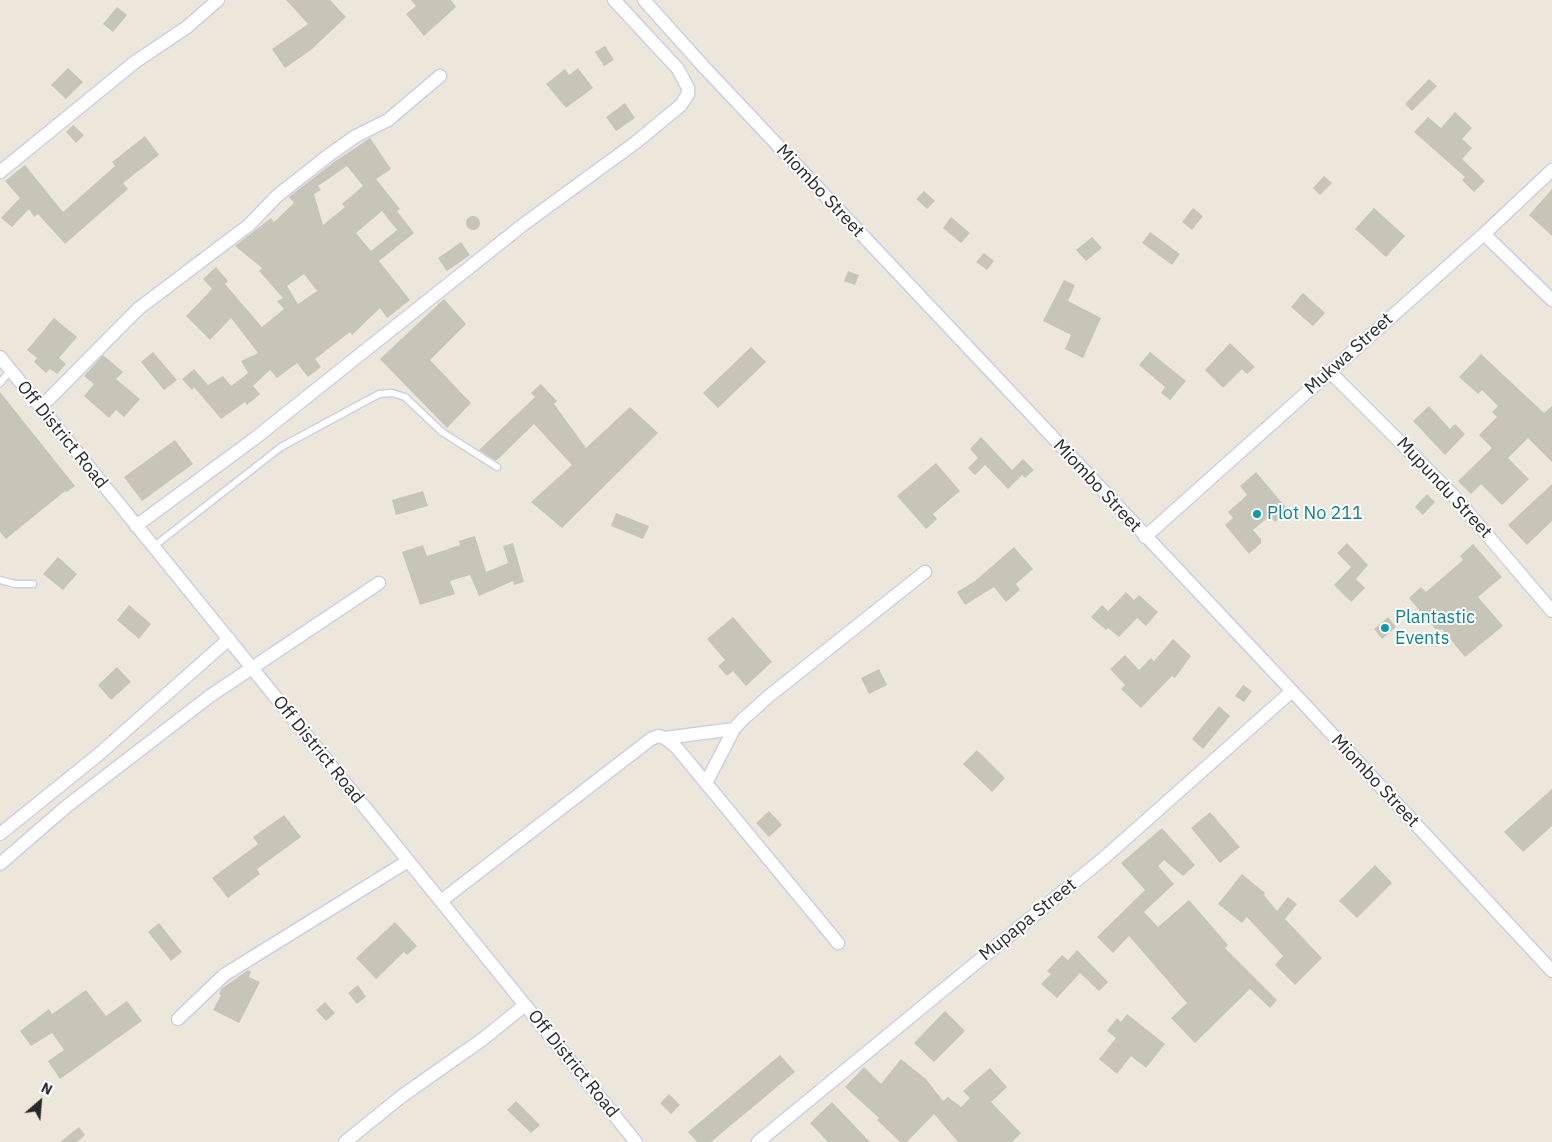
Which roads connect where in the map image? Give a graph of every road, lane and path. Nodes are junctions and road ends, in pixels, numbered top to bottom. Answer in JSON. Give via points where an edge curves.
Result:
{"nodes":[{"id":1,"x":218,"y":0,"type":"edge"},
{"id":2,"x":614,"y":0,"type":"edge"},
{"id":3,"x":644,"y":0,"type":"edge"},
{"id":4,"x":440,"y":76,"type":"dead end"},
{"id":5,"x":1552,"y":170,"type":"edge"},
{"id":6,"x":0,"y":172,"type":"edge"},
{"id":7,"x":1484,"y":234,"type":"junction"},
{"id":8,"x":1552,"y":300,"type":"edge"},
{"id":9,"x":0,"y":357,"type":"edge"},
{"id":10,"x":10,"y":371,"type":"junction"},
{"id":11,"x":1330,"y":371,"type":"junction"},
{"id":12,"x":0,"y":383,"type":"edge"},
{"id":13,"x":40,"y":408,"type":"junction"},
{"id":14,"x":497,"y":467,"type":"dead end"},
{"id":15,"x":136,"y":526,"type":"junction"},
{"id":16,"x":1145,"y":537,"type":"junction"},
{"id":17,"x":153,"y":547,"type":"junction"},
{"id":18,"x":925,"y":572,"type":"dead end"},
{"id":19,"x":0,"y":580,"type":"edge"},
{"id":20,"x":379,"y":582,"type":"dead end"},
{"id":21,"x":33,"y":584,"type":"dead end"},
{"id":22,"x":1552,"y":611,"type":"edge"},
{"id":23,"x":229,"y":639,"type":"junction"},
{"id":24,"x":252,"y":668,"type":"junction"},
{"id":25,"x":1292,"y":691,"type":"junction"},
{"id":26,"x":734,"y":729,"type":"junction"},
{"id":27,"x":665,"y":738,"type":"junction"},
{"id":28,"x":706,"y":783,"type":"junction"},
{"id":29,"x":0,"y":834,"type":"edge"},
{"id":30,"x":408,"y":861,"type":"junction"},
{"id":31,"x":0,"y":864,"type":"edge"},
{"id":32,"x":440,"y":901,"type":"junction"},
{"id":33,"x":838,"y":943,"type":"dead end"},
{"id":34,"x":1552,"y":971,"type":"edge"},
{"id":35,"x":525,"y":1005,"type":"junction"},
{"id":36,"x":178,"y":1019,"type":"dead end"},
{"id":37,"x":345,"y":1142,"type":"edge"},
{"id":38,"x":636,"y":1142,"type":"edge"},
{"id":39,"x":758,"y":1142,"type":"edge"}],
"edges":[{"from":1,"to":6,"type":"street","via":[[187,27],[135,62]]},
{"from":2,"to":15,"type":"street","via":[[678,69],[688,88],[681,105],[524,224],[254,439]]},
{"from":3,"to":16,"type":"street","name":"Miombo Street"},
{"from":4,"to":13,"type":"street","via":[[388,120],[356,136],[329,155],[277,196],[250,225],[138,309]]},
{"from":5,"to":7,"type":"street","name":"Mukwa Street"},
{"from":7,"to":8,"type":"street"},
{"from":7,"to":11,"type":"street","name":"Mukwa Street"},
{"from":9,"to":10,"type":"street","name":"Off District Road"},
{"from":10,"to":12,"type":"lane"},
{"from":10,"to":13,"type":"street","name":"Off District Road"},
{"from":11,"to":16,"type":"street","name":"Mukwa Street"},
{"from":11,"to":22,"type":"street","name":"Mupundu Street","via":[[1453,495]]},
{"from":13,"to":15,"type":"street","name":"Off District Road"},
{"from":14,"to":17,"type":"lane","via":[[442,432],[405,397],[379,394],[281,447]]},
{"from":15,"to":17,"type":"street","name":"Off District Road"},
{"from":16,"to":25,"type":"street","name":"Miombo Street"},
{"from":17,"to":23,"type":"street","name":"Off District Road"},
{"from":18,"to":26,"type":"street","via":[[769,696]]},
{"from":19,"to":21,"type":"lane"},
{"from":20,"to":24,"type":"street"},
{"from":23,"to":24,"type":"street","name":"Off District Road"},
{"from":23,"to":29,"type":"street","via":[[98,755]]},
{"from":24,"to":30,"type":"street","name":"Off District Road"},
{"from":24,"to":31,"type":"street","via":[[210,696],[66,806]]},
{"from":25,"to":34,"type":"street","name":"Miombo Street"},
{"from":25,"to":39,"type":"street","name":"Mupapa Street","via":[[1106,857]]},
{"from":26,"to":27,"type":"street"},
{"from":26,"to":28,"type":"street"},
{"from":27,"to":28,"type":"street"},
{"from":27,"to":32,"type":"street","via":[[651,739]]},
{"from":28,"to":33,"type":"street"},
{"from":30,"to":32,"type":"street","name":"Off District Road"},
{"from":30,"to":36,"type":"street","via":[[224,975]]},
{"from":32,"to":35,"type":"street","name":"Off District Road"},
{"from":35,"to":37,"type":"street"},
{"from":35,"to":38,"type":"street","name":"Off District Road"}]}
